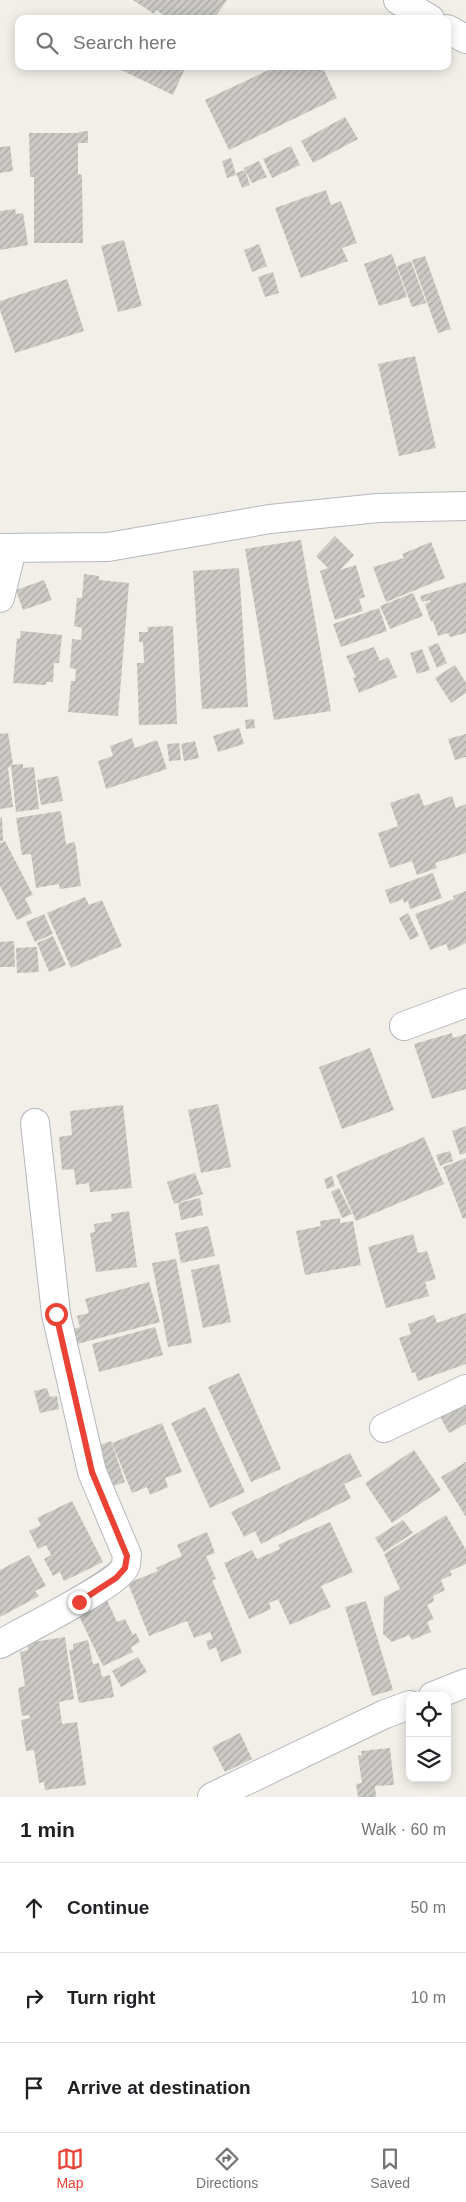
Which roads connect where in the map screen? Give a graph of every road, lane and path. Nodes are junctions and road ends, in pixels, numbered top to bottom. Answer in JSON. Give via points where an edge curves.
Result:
{"nodes":[{"id":1,"x":398,"y":0,"type":"edge"},
{"id":2,"x":423,"y":15,"type":"edge"},
{"id":3,"x":451,"y":30,"type":"edge"},
{"id":4,"x":466,"y":39,"type":"edge"},
{"id":5,"x":466,"y":506,"type":"edge"},
{"id":6,"x":6,"y":548,"type":"edge"},
{"id":7,"x":0,"y":598,"type":"edge"},
{"id":8,"x":466,"y":1003,"type":"edge"},
{"id":9,"x":404,"y":1026,"type":"dead end"},
{"id":10,"x":35,"y":1123,"type":"dead end"},
{"id":11,"x":466,"y":1389,"type":"edge"},
{"id":12,"x":384,"y":1428,"type":"dead end"},
{"id":13,"x":0,"y":1644,"type":"edge"},
{"id":14,"x":466,"y":1683,"type":"edge"},
{"id":15,"x":443,"y":1692,"type":"edge"},
{"id":16,"x":406,"y":1706,"type":"edge"},
{"id":17,"x":212,"y":1797,"type":"edge"}],
"edges":[{"from":1,"to":2,"type":"street"},
{"from":3,"to":4,"type":"street"},
{"from":5,"to":6,"type":"street","via":[[378,508],[270,518],[108,547]]},
{"from":6,"to":7,"type":"street"},
{"from":8,"to":9,"type":"street"},
{"from":10,"to":13,"type":"street","via":[[56,1314],[92,1472],[127,1556],[125,1568],[116,1578],[79,1602]]},
{"from":11,"to":12,"type":"street"},
{"from":14,"to":15,"type":"street"},
{"from":16,"to":17,"type":"street"}]}
